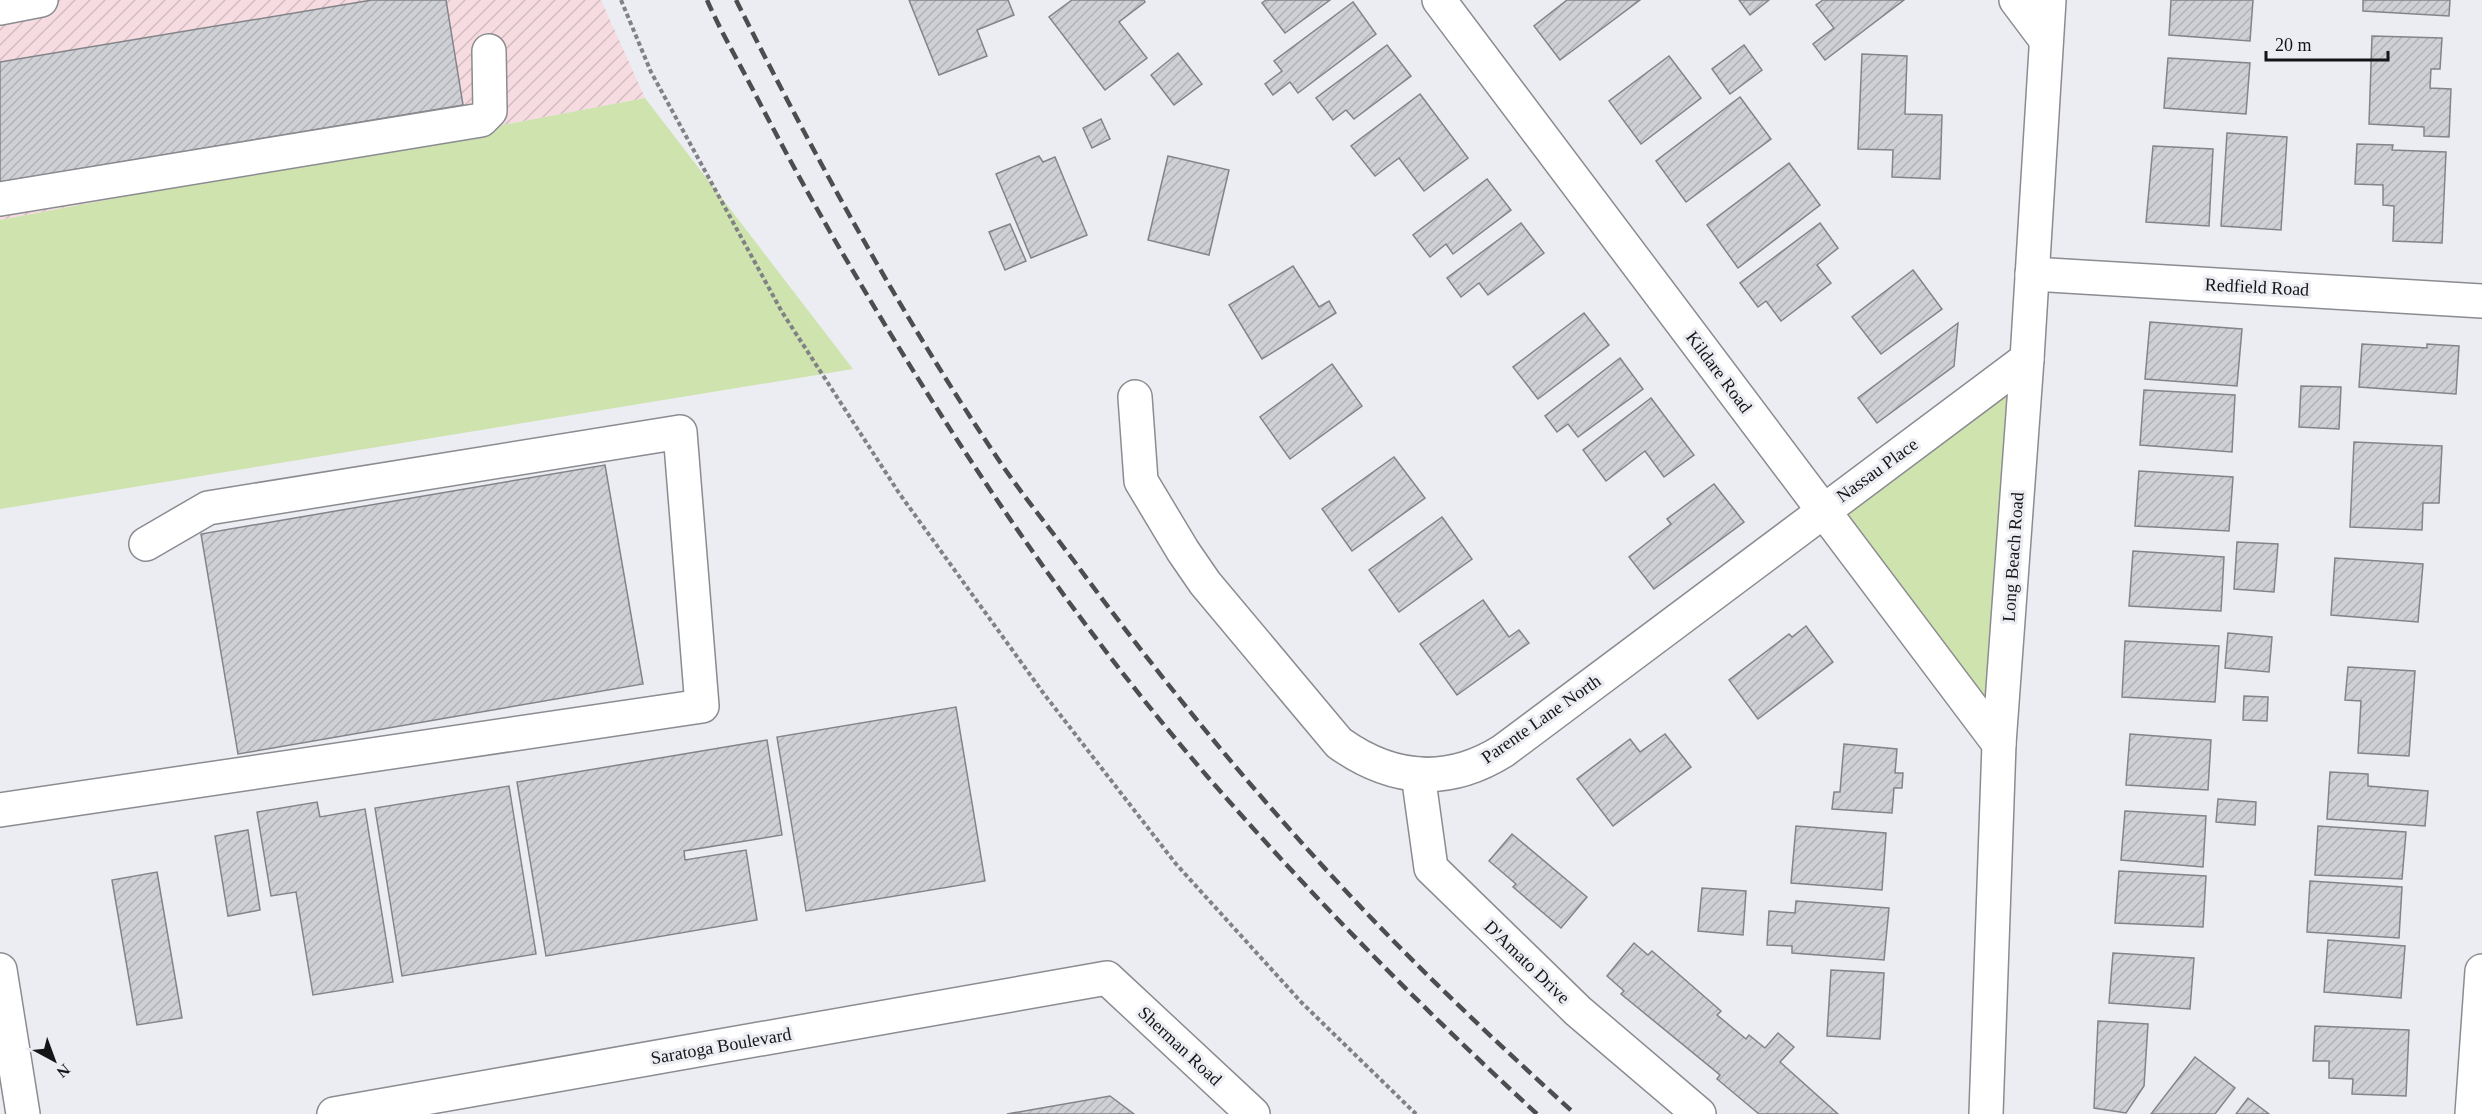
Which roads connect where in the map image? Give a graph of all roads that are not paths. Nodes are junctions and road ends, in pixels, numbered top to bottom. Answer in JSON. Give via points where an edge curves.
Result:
{"nodes":[{"id":1,"x":41,"y":0,"type":"edge"},
{"id":2,"x":1440,"y":0,"type":"edge"},
{"id":3,"x":2016,"y":0,"type":"edge"},
{"id":4,"x":2049,"y":0,"type":"edge"},
{"id":5,"x":0,"y":8,"type":"edge"},
{"id":6,"x":2046,"y":40,"type":"junction"},
{"id":7,"x":489,"y":51,"type":"dead end"},
{"id":8,"x":0,"y":199,"type":"edge"},
{"id":9,"x":2032,"y":274,"type":"junction"},
{"id":10,"x":2482,"y":301,"type":"edge"},
{"id":11,"x":2027,"y":359,"type":"junction"},
{"id":12,"x":1135,"y":397,"type":"dead end"},
{"id":13,"x":1822,"y":510,"type":"junction"},
{"id":14,"x":146,"y":544,"type":"dead end"},
{"id":15,"x":1999,"y":744,"type":"junction"},
{"id":16,"x":1418,"y":774,"type":"junction"},
{"id":17,"x":0,"y":810,"type":"edge"},
{"id":18,"x":0,"y":970,"type":"edge"},
{"id":19,"x":2482,"y":971,"type":"edge"},
{"id":20,"x":1107,"y":978,"type":"joint"},
{"id":21,"x":1990,"y":1112,"type":"edge"},
{"id":22,"x":23,"y":1114,"type":"edge"},
{"id":23,"x":334,"y":1114,"type":"edge"},
{"id":24,"x":1253,"y":1114,"type":"edge"},
{"id":25,"x":1699,"y":1114,"type":"edge"},
{"id":26,"x":2472,"y":1114,"type":"edge"}],
"edges":[{"from":1,"to":5,"type":"street"},
{"from":2,"to":13,"type":"street","name":"Kildare Road"},
{"from":3,"to":6,"type":"street"},
{"from":4,"to":6,"type":"street","name":"Long Beach Road"},
{"from":6,"to":9,"type":"street","name":"Long Beach Road"},
{"from":7,"to":8,"type":"street","via":[[490,111],[481,120]]},
{"from":9,"to":10,"type":"street","name":"Redfield Road"},
{"from":9,"to":11,"type":"street","name":"Long Beach Road"},
{"from":11,"to":13,"type":"street","name":"Nassau Place"},
{"from":11,"to":15,"type":"street","name":"Long Beach Road"},
{"from":12,"to":16,"type":"street","name":"Parente Lane North","via":[[1142,481],[1205,583],[1339,743],[1362,760]]},
{"from":13,"to":15,"type":"street","name":"Kildare Road"},
{"from":13,"to":16,"type":"street","name":"Parente Lane North","via":[[1503,751],[1473,767]]},
{"from":14,"to":17,"type":"street","via":[[208,508],[680,432],[702,706]]},
{"from":15,"to":21,"type":"street","name":"Long Beach Road"},
{"from":16,"to":25,"type":"street","name":"D'Amato Drive","via":[[1431,868],[1578,1011]]},
{"from":18,"to":22,"type":"street"},
{"from":19,"to":26,"type":"street"},
{"from":20,"to":23,"type":"street","name":"Saratoga Boulevard"},
{"from":20,"to":24,"type":"street","name":"Sherman Road"}]}
